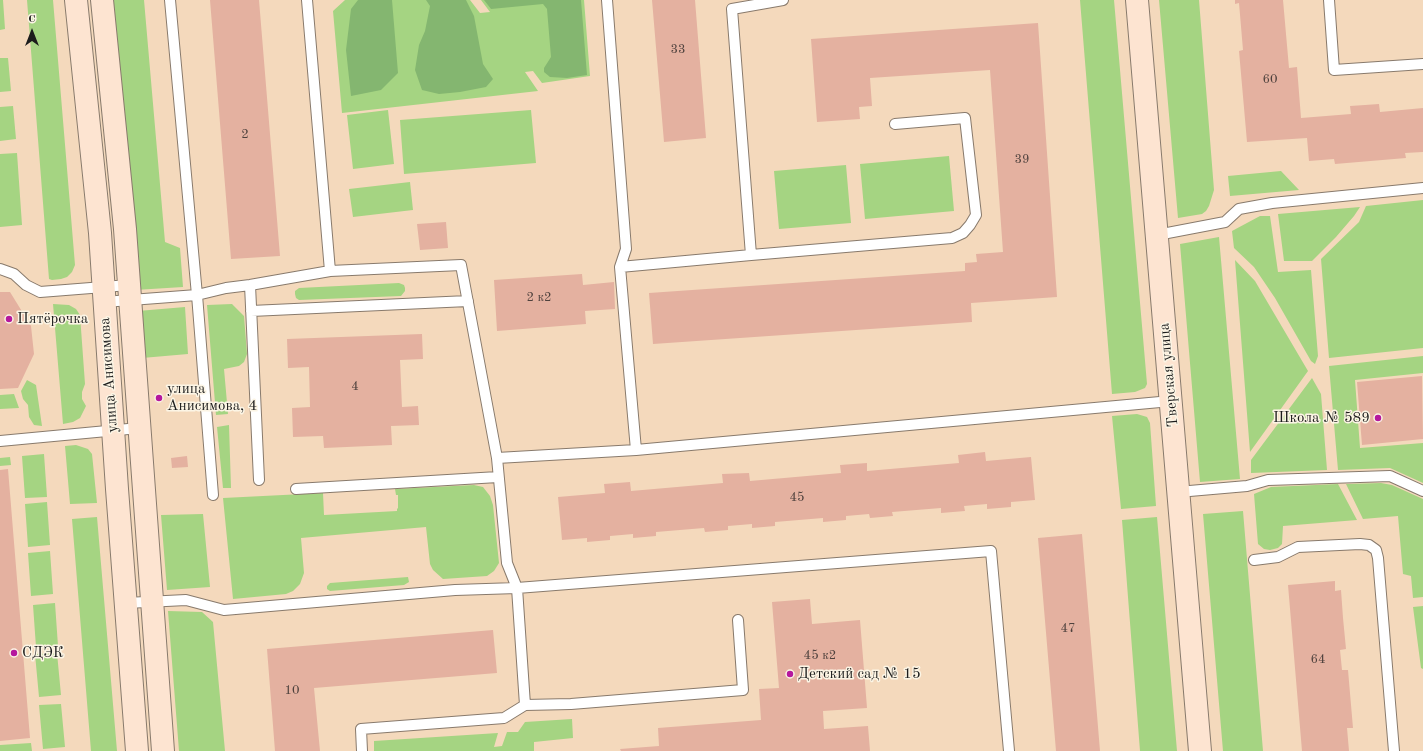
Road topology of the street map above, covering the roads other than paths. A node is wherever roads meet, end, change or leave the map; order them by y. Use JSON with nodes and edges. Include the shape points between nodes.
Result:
{"nodes":[{"id":1,"x":76,"y":0,"type":"edge"},
{"id":2,"x":102,"y":0,"type":"edge"},
{"id":3,"x":170,"y":0,"type":"edge"},
{"id":4,"x":307,"y":0,"type":"edge"},
{"id":5,"x":607,"y":0,"type":"edge"},
{"id":6,"x":783,"y":0,"type":"edge"},
{"id":7,"x":1137,"y":0,"type":"edge"},
{"id":8,"x":1329,"y":0,"type":"edge"},
{"id":9,"x":1423,"y":64,"type":"edge"},
{"id":10,"x":895,"y":124,"type":"dead end"},
{"id":11,"x":1423,"y":188,"type":"edge"},
{"id":12,"x":1157,"y":235,"type":"junction"},
{"id":13,"x":751,"y":255,"type":"junction"},
{"id":14,"x":620,"y":266,"type":"junction"},
{"id":15,"x":0,"y":268,"type":"edge"},
{"id":16,"x":330,"y":271,"type":"junction"},
{"id":17,"x":250,"y":285,"type":"junction"},
{"id":18,"x":129,"y":292,"type":"junction"},
{"id":19,"x":104,"y":294,"type":"junction"},
{"id":20,"x":197,"y":295,"type":"junction"},
{"id":21,"x":468,"y":301,"type":"junction"},
{"id":22,"x":251,"y":311,"type":"junction"},
{"id":23,"x":1171,"y":401,"type":"junction"},
{"id":24,"x":139,"y":428,"type":"junction"},
{"id":25,"x":113,"y":431,"type":"junction"},
{"id":26,"x":0,"y":441,"type":"edge"},
{"id":27,"x":636,"y":450,"type":"junction"},
{"id":28,"x":497,"y":458,"type":"junction"},
{"id":29,"x":498,"y":477,"type":"junction"},
{"id":30,"x":259,"y":480,"type":"dead end"},
{"id":31,"x":296,"y":489,"type":"dead end"},
{"id":32,"x":1423,"y":490,"type":"edge"},
{"id":33,"x":1178,"y":492,"type":"junction"},
{"id":34,"x":213,"y":495,"type":"dead end"},
{"id":35,"x":1254,"y":560,"type":"dead end"},
{"id":36,"x":517,"y":588,"type":"junction"},
{"id":37,"x":151,"y":602,"type":"junction"},
{"id":38,"x":126,"y":603,"type":"junction"},
{"id":39,"x":738,"y":620,"type":"dead end"},
{"id":40,"x":525,"y":705,"type":"junction"},
{"id":41,"x":137,"y":751,"type":"edge"},
{"id":42,"x":163,"y":751,"type":"edge"},
{"id":43,"x":362,"y":751,"type":"edge"},
{"id":44,"x":1008,"y":751,"type":"edge"},
{"id":45,"x":1200,"y":751,"type":"edge"},
{"id":46,"x":1394,"y":751,"type":"edge"}],
"edges":[{"from":1,"to":19,"type":"main road","name":"улица Анисимова"},
{"from":2,"to":18,"type":"main road","name":"улица Анисимова"},
{"from":3,"to":20,"type":"lane"},
{"from":4,"to":16,"type":"lane"},
{"from":5,"to":14,"type":"lane","via":[[626,249]]},
{"from":6,"to":13,"type":"lane","via":[[732,9]]},
{"from":7,"to":12,"type":"main road","name":"Тверская улица"},
{"from":8,"to":9,"type":"lane","via":[[1334,70]]},
{"from":10,"to":13,"type":"lane","via":[[965,118],[976,215],[963,233],[952,238]]},
{"from":11,"to":12,"type":"lane","via":[[1272,203],[1239,209],[1225,222]]},
{"from":12,"to":23,"type":"main road","name":"Тверская улица"},
{"from":13,"to":14,"type":"lane"},
{"from":14,"to":27,"type":"lane"},
{"from":15,"to":19,"type":"lane","via":[[14,274],[26,285],[40,292]]},
{"from":16,"to":17,"type":"lane"},
{"from":16,"to":21,"type":"lane","via":[[461,265]]},
{"from":17,"to":20,"type":"lane"},
{"from":17,"to":22,"type":"lane"},
{"from":18,"to":19,"type":"lane"},
{"from":18,"to":19,"type":"lane"},
{"from":18,"to":20,"type":"lane"},
{"from":18,"to":24,"type":"main road","name":"улица Анисимова"},
{"from":19,"to":25,"type":"main road","name":"улица Анисимова"},
{"from":20,"to":34,"type":"lane"},
{"from":21,"to":22,"type":"lane"},
{"from":21,"to":28,"type":"lane"},
{"from":22,"to":30,"type":"lane"},
{"from":23,"to":27,"type":"lane"},
{"from":23,"to":33,"type":"main road","name":"Тверская улица"},
{"from":24,"to":25,"type":"lane"},
{"from":24,"to":37,"type":"main road","name":"улица Анисимова"},
{"from":25,"to":26,"type":"lane"},
{"from":25,"to":38,"type":"main road","name":"улица Анисимова"},
{"from":27,"to":28,"type":"lane"},
{"from":28,"to":29,"type":"lane"},
{"from":29,"to":31,"type":"lane"},
{"from":29,"to":36,"type":"lane","via":[[507,563]]},
{"from":32,"to":33,"type":"lane","via":[[1390,476],[1268,480],[1247,486]]},
{"from":33,"to":45,"type":"main road","name":"Тверская улица"},
{"from":35,"to":46,"type":"lane","via":[[1278,558],[1298,547],[1360,544],[1369,545],[1376,550]]},
{"from":36,"to":37,"type":"lane","via":[[455,590],[224,610],[186,600]]},
{"from":36,"to":40,"type":"lane"},
{"from":36,"to":44,"type":"lane","via":[[991,551]]},
{"from":37,"to":38,"type":"lane"},
{"from":37,"to":42,"type":"main road","name":"улица Анисимова"},
{"from":38,"to":41,"type":"main road","name":"улица Анисимова"},
{"from":39,"to":40,"type":"lane","via":[[743,690],[571,704]]},
{"from":40,"to":43,"type":"lane","via":[[504,718],[361,729]]}]}
